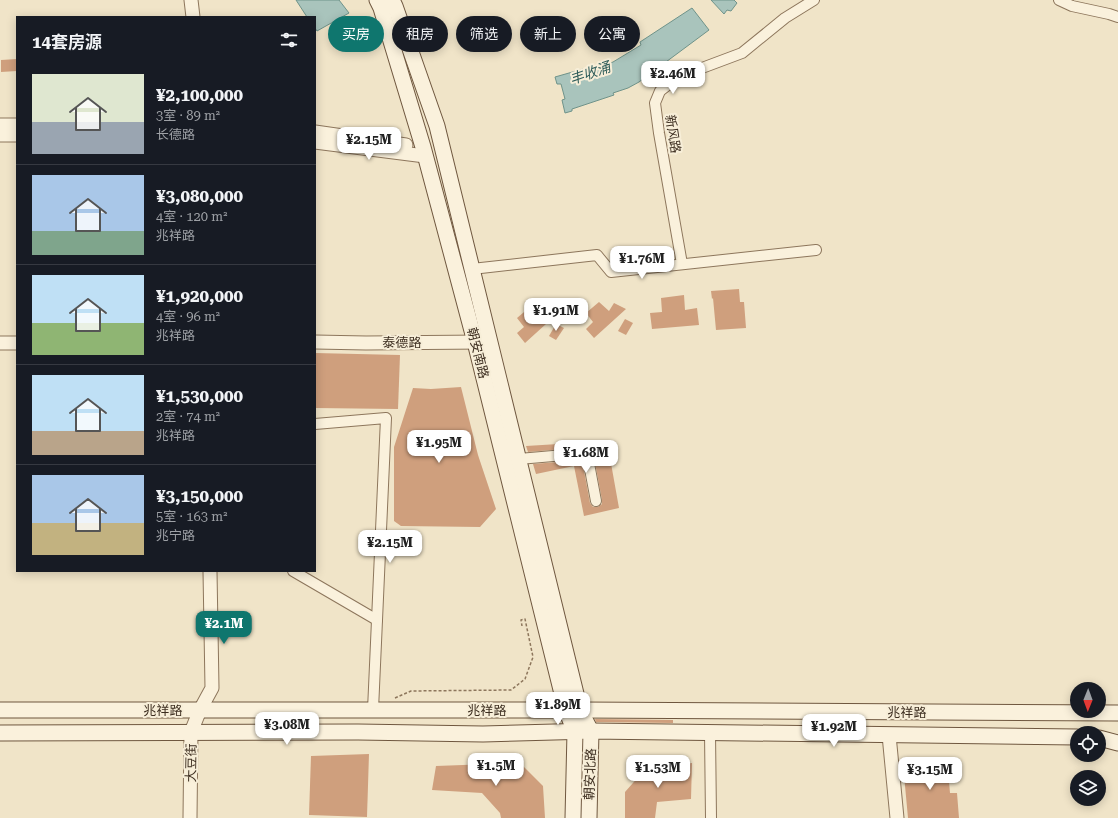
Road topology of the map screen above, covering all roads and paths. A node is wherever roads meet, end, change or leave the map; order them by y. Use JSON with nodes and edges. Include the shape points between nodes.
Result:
{"nodes":[{"id":1,"x":191,"y":0,"type":"edge"},
{"id":2,"x":377,"y":0,"type":"edge"},
{"id":3,"x":392,"y":0,"type":"edge"},
{"id":4,"x":814,"y":0,"type":"edge"},
{"id":5,"x":1059,"y":0,"type":"edge"},
{"id":6,"x":193,"y":16,"type":"edge"},
{"id":7,"x":1118,"y":17,"type":"edge"},
{"id":8,"x":16,"y":125,"type":"edge"},
{"id":9,"x":0,"y":126,"type":"edge"},
{"id":10,"x":316,"y":132,"type":"edge"},
{"id":11,"x":0,"y":135,"type":"edge"},
{"id":12,"x":16,"y":135,"type":"edge"},
{"id":13,"x":316,"y":142,"type":"edge"},
{"id":14,"x":424,"y":152,"type":"junction"},
{"id":15,"x":816,"y":250,"type":"dead end"},
{"id":16,"x":682,"y":264,"type":"junction"},
{"id":17,"x":472,"y":269,"type":"junction"},
{"id":18,"x":0,"y":337,"type":"edge"},
{"id":19,"x":16,"y":337,"type":"edge"},
{"id":20,"x":316,"y":342,"type":"edge"},
{"id":21,"x":483,"y":342,"type":"junction"},
{"id":22,"x":0,"y":343,"type":"edge"},
{"id":23,"x":16,"y":343,"type":"edge"},
{"id":24,"x":316,"y":424,"type":"edge"},
{"id":25,"x":519,"y":459,"type":"junction"},
{"id":26,"x":596,"y":501,"type":"dead end"},
{"id":27,"x":210,"y":572,"type":"edge"},
{"id":28,"x":295,"y":572,"type":"edge"},
{"id":29,"x":377,"y":620,"type":"junction"},
{"id":30,"x":522,"y":626,"type":"dead end"},
{"id":31,"x":391,"y":699,"type":"dead end"},
{"id":32,"x":0,"y":710,"type":"edge"},
{"id":33,"x":200,"y":710,"type":"junction"},
{"id":34,"x":373,"y":710,"type":"junction"},
{"id":35,"x":573,"y":710,"type":"junction"},
{"id":36,"x":1118,"y":713,"type":"edge"},
{"id":37,"x":591,"y":731,"type":"junction"},
{"id":38,"x":191,"y":732,"type":"junction"},
{"id":39,"x":575,"y":732,"type":"junction"},
{"id":40,"x":0,"y":733,"type":"edge"},
{"id":41,"x":710,"y":733,"type":"junction"},
{"id":42,"x":889,"y":735,"type":"junction"},
{"id":43,"x":1070,"y":737,"type":"edge"},
{"id":44,"x":1106,"y":738,"type":"edge"},
{"id":45,"x":1118,"y":738,"type":"edge"},
{"id":46,"x":1106,"y":740,"type":"edge"},
{"id":47,"x":1118,"y":743,"type":"edge"},
{"id":48,"x":190,"y":818,"type":"edge"},
{"id":49,"x":573,"y":818,"type":"edge"},
{"id":50,"x":588,"y":818,"type":"edge"},
{"id":51,"x":712,"y":818,"type":"edge"},
{"id":52,"x":897,"y":818,"type":"edge"}],
"edges":[{"from":1,"to":6,"type":"street"},
{"from":2,"to":14,"type":"main road","name":"朝安南路"},
{"from":3,"to":17,"type":"main road","name":"朝安南路","via":[[437,126]]},
{"from":4,"to":16,"type":"street","name":"新风路","via":[[784,18],[742,53],[678,77],[660,91],[655,103]]},
{"from":5,"to":7,"type":"street","via":[[1072,6]]},
{"from":8,"to":9,"type":"street"},
{"from":10,"to":14,"type":"street"},
{"from":11,"to":12,"type":"street"},
{"from":13,"to":14,"type":"street"},
{"from":14,"to":21,"type":"main road","name":"朝安南路"},
{"from":15,"to":16,"type":"street"},
{"from":16,"to":17,"type":"street","via":[[611,272],[597,255]]},
{"from":17,"to":21,"type":"main road","name":"朝安南路"},
{"from":18,"to":19,"type":"street"},
{"from":20,"to":21,"type":"street","name":"泰德路"},
{"from":21,"to":25,"type":"main road","name":"朝安南路"},
{"from":21,"to":35,"type":"main road","name":"朝安南路"},
{"from":22,"to":23,"type":"street"},
{"from":24,"to":29,"type":"street","via":[[386,418]]},
{"from":25,"to":26,"type":"street","via":[[587,452]]},
{"from":25,"to":35,"type":"main road","name":"朝安南路"},
{"from":27,"to":33,"type":"street","name":"大豆街","via":[[212,688]]},
{"from":28,"to":29,"type":"street"},
{"from":29,"to":34,"type":"street"},
{"from":30,"to":31,"type":"path","via":[[521,620],[525,619],[533,657],[525,679],[511,690],[411,691]]},
{"from":32,"to":33,"type":"main road","name":"兆祥路"},
{"from":33,"to":34,"type":"main road","name":"兆祥路"},
{"from":33,"to":38,"type":"street","name":"大豆街"},
{"from":34,"to":35,"type":"main road","name":"兆祥路"},
{"from":35,"to":36,"type":"main road","name":"兆祥路"},
{"from":35,"to":37,"type":"main road","name":"朝安北路"},
{"from":35,"to":39,"type":"main road","name":"朝安北路"},
{"from":37,"to":39,"type":"main road","name":"兆祥路"},
{"from":37,"to":41,"type":"main road","name":"兆祥路"},
{"from":37,"to":50,"type":"main road","name":"朝安北路"},
{"from":38,"to":39,"type":"main road","name":"兆祥路"},
{"from":38,"to":40,"type":"main road","name":"兆祥路"},
{"from":38,"to":48,"type":"street","name":"大豆街"},
{"from":39,"to":49,"type":"main road","name":"朝安北路"},
{"from":41,"to":42,"type":"main road","name":"兆祥路"},
{"from":41,"to":51,"type":"street"},
{"from":42,"to":43,"type":"main road","name":"兆祥路"},
{"from":42,"to":52,"type":"street"},
{"from":44,"to":45,"type":"main road"},
{"from":46,"to":47,"type":"main road"}]}
